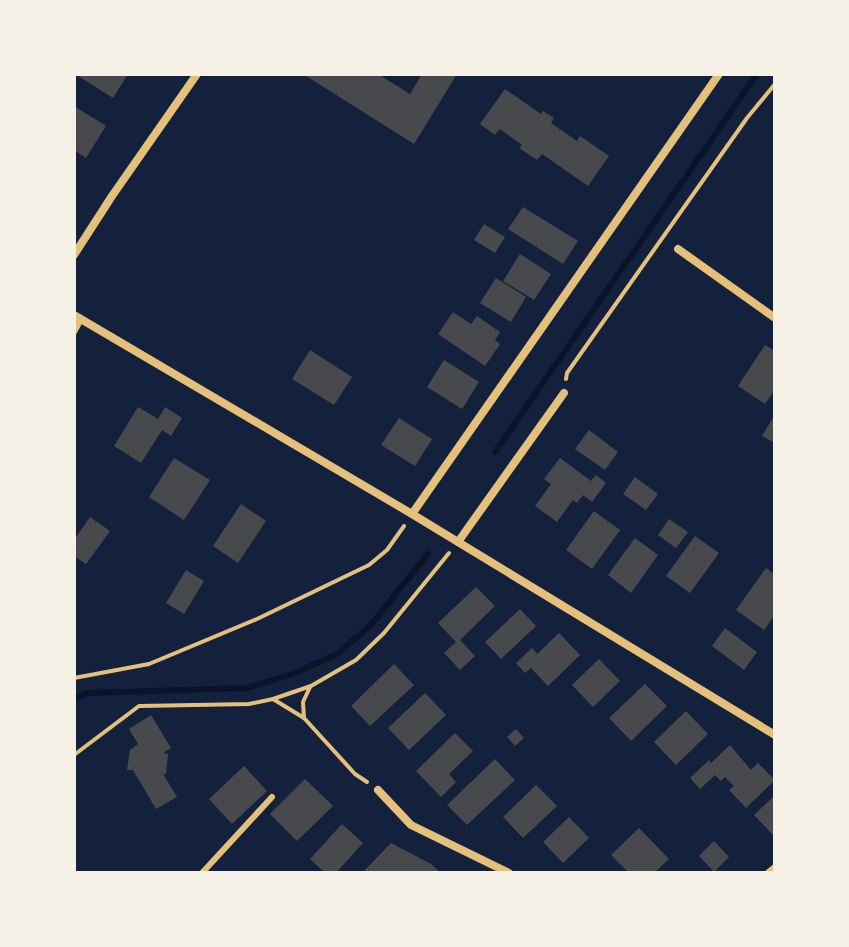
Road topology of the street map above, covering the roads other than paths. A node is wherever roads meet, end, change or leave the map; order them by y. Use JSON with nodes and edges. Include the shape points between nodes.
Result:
{"nodes":[{"id":1,"x":197,"y":74,"type":"edge"},
{"id":2,"x":719,"y":74,"type":"edge"},
{"id":3,"x":678,"y":249,"type":"dead end"},
{"id":4,"x":74,"y":255,"type":"edge"},
{"id":5,"x":78,"y":317,"type":"edge"},
{"id":6,"x":775,"y":318,"type":"edge"},
{"id":7,"x":74,"y":332,"type":"edge"},
{"id":8,"x":564,"y":393,"type":"road end"},
{"id":9,"x":412,"y":514,"type":"junction"},
{"id":10,"x":458,"y":542,"type":"junction"},
{"id":11,"x":775,"y":735,"type":"edge"},
{"id":12,"x":378,"y":790,"type":"road end"},
{"id":13,"x":272,"y":797,"type":"dead end"},
{"id":14,"x":775,"y":868,"type":"edge"},
{"id":15,"x":202,"y":873,"type":"edge"},
{"id":16,"x":509,"y":873,"type":"edge"},
{"id":17,"x":769,"y":873,"type":"edge"}],
"edges":[{"from":1,"to":4,"type":"street"},
{"from":2,"to":9,"type":"street"},
{"from":3,"to":6,"type":"street"},
{"from":5,"to":7,"type":"lane"},
{"from":5,"to":9,"type":"street"},
{"from":8,"to":10,"type":"street"},
{"from":9,"to":10,"type":"street"},
{"from":10,"to":11,"type":"street"},
{"from":12,"to":16,"type":"street","via":[[411,825]]},
{"from":13,"to":15,"type":"lane"},
{"from":14,"to":17,"type":"street"}]}
